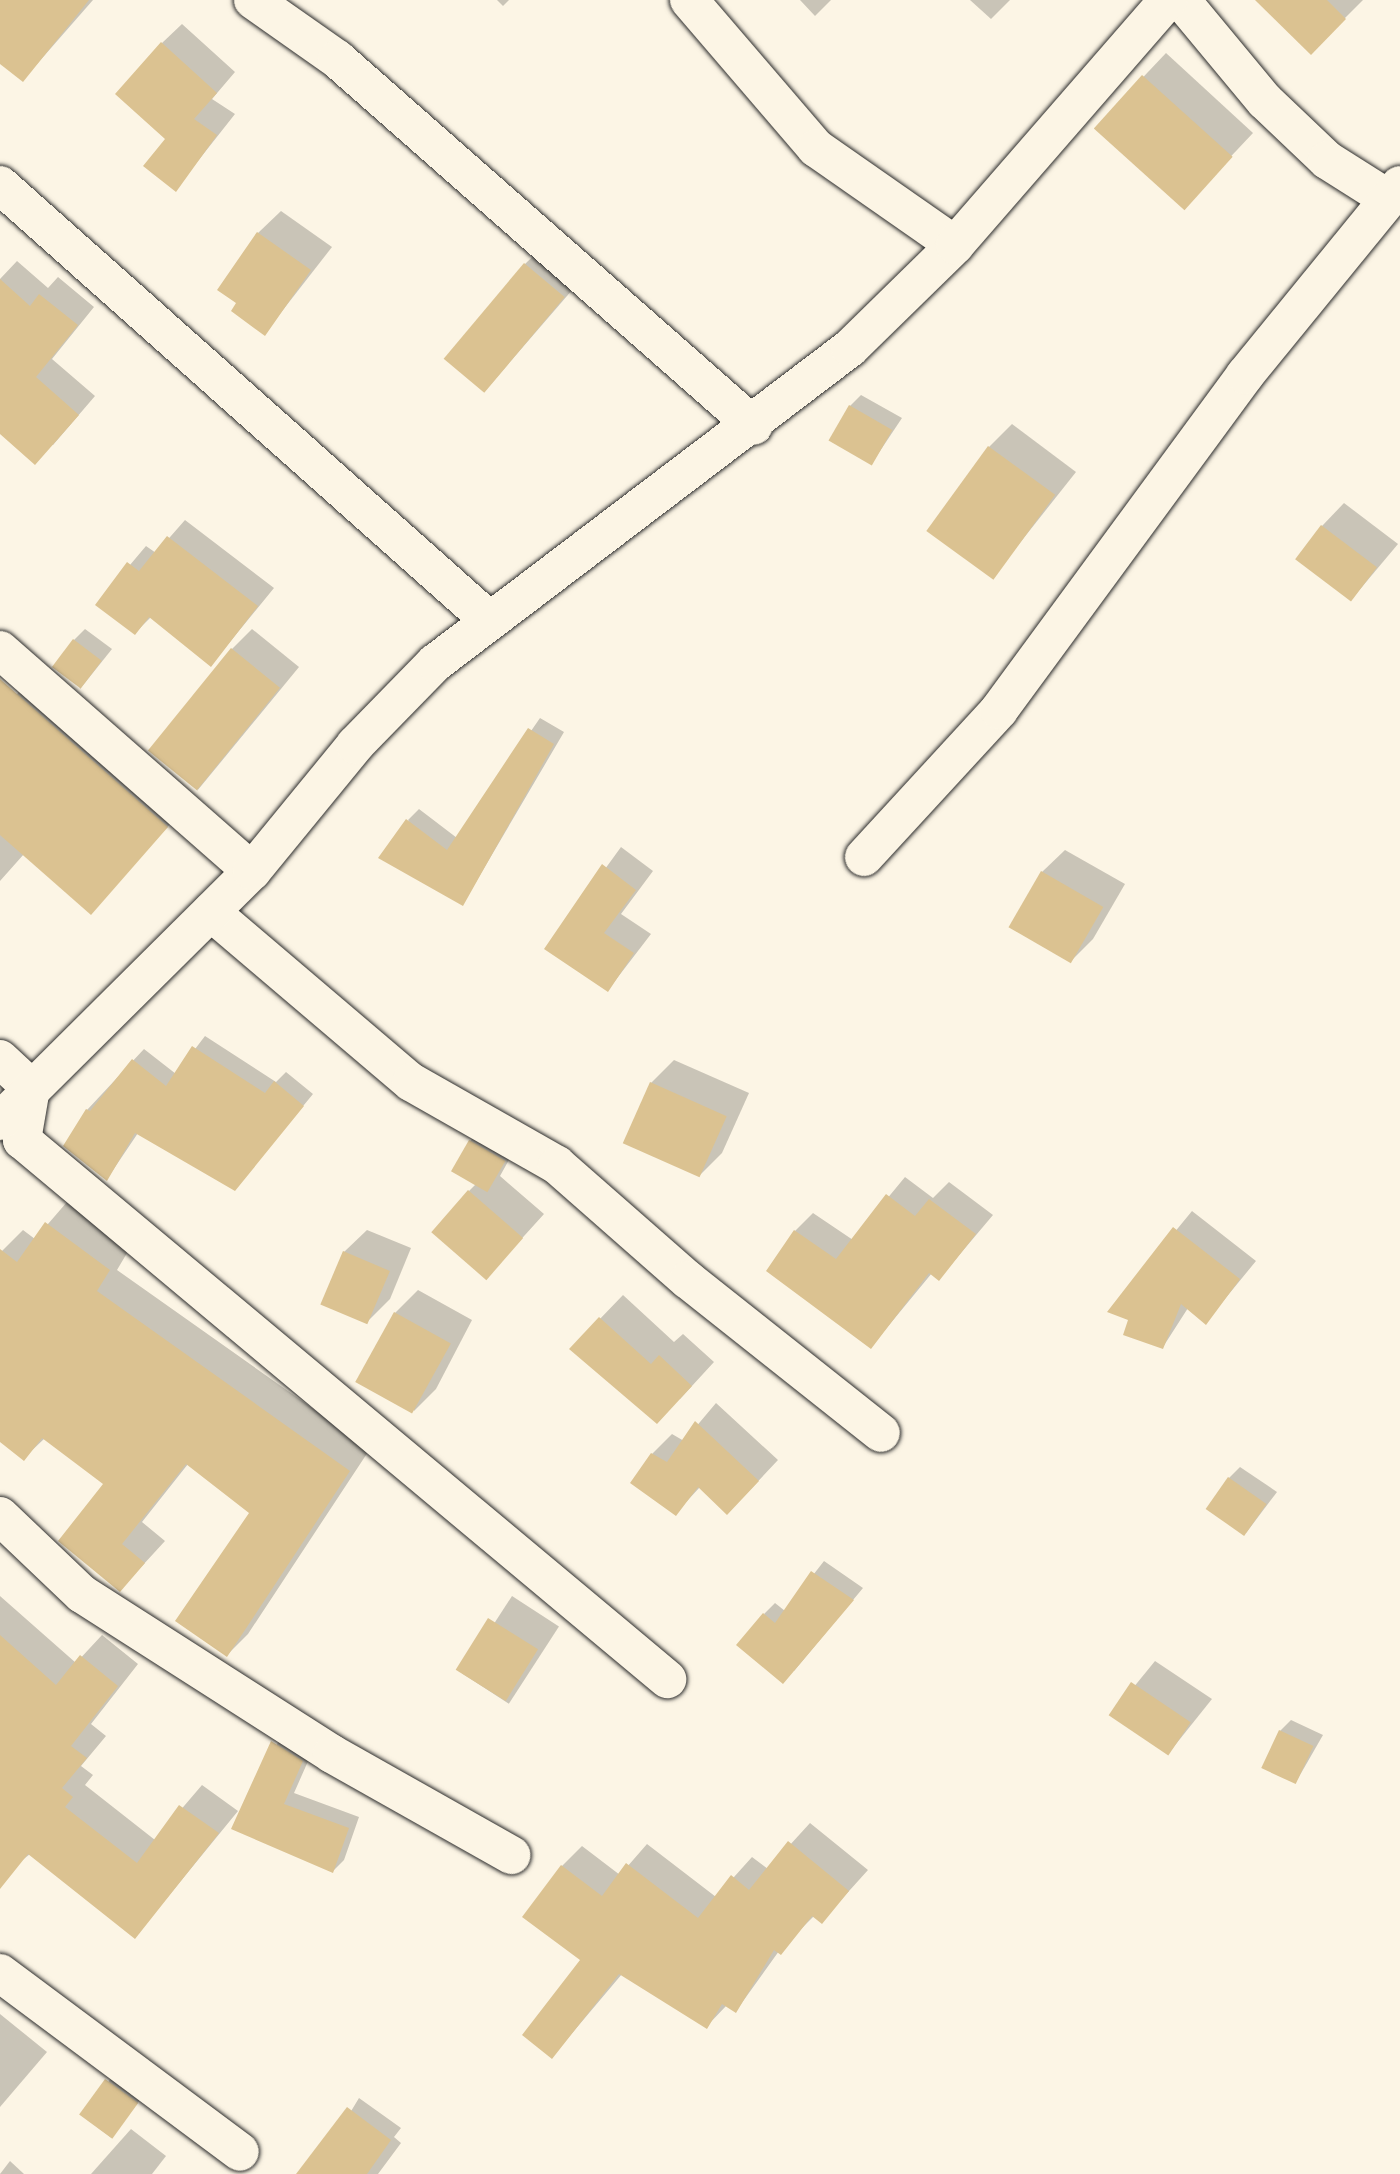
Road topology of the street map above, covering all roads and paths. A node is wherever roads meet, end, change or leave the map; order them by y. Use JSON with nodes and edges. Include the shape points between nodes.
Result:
{"nodes":[{"id":1,"x":253,"y":0,"type":"edge"},
{"id":2,"x":689,"y":0,"type":"edge"},
{"id":3,"x":1168,"y":0,"type":"edge"},
{"id":4,"x":1181,"y":0,"type":"edge"},
{"id":5,"x":0,"y":185,"type":"edge"},
{"id":6,"x":1394,"y":192,"type":"edge"},
{"id":7,"x":955,"y":245,"type":"junction"},
{"id":8,"x":754,"y":426,"type":"junction"},
{"id":9,"x":489,"y":620,"type":"junction"},
{"id":10,"x":0,"y":650,"type":"edge"},
{"id":11,"x":864,"y":857,"type":"dead end"},
{"id":12,"x":252,"y":871,"type":"junction"},
{"id":13,"x":211,"y":912,"type":"junction"},
{"id":14,"x":0,"y":1059,"type":"edge"},
{"id":15,"x":31,"y":1088,"type":"junction"},
{"id":16,"x":0,"y":1121,"type":"edge"},
{"id":17,"x":881,"y":1433,"type":"dead end"},
{"id":18,"x":0,"y":1516,"type":"edge"},
{"id":19,"x":667,"y":1679,"type":"dead end"},
{"id":20,"x":511,"y":1855,"type":"dead end"},
{"id":21,"x":0,"y":1973,"type":"edge"},
{"id":22,"x":240,"y":2152,"type":"dead end"}],
"edges":[{"from":1,"to":8,"type":"street","via":[[337,59]]},
{"from":2,"to":7,"type":"street","via":[[816,148]]},
{"from":3,"to":7,"type":"street"},
{"from":4,"to":6,"type":"street","via":[[1265,101],[1327,160]]},
{"from":5,"to":9,"type":"street"},
{"from":6,"to":11,"type":"street","via":[[1245,375],[999,710]]},
{"from":7,"to":8,"type":"street","via":[[850,348]]},
{"from":8,"to":9,"type":"street"},
{"from":9,"to":12,"type":"street","via":[[435,663],[355,745]]},
{"from":10,"to":12,"type":"street"},
{"from":12,"to":13,"type":"street"},
{"from":13,"to":15,"type":"street"},
{"from":13,"to":17,"type":"street","via":[[411,1082],[557,1166],[688,1280]]},
{"from":14,"to":15,"type":"street"},
{"from":15,"to":16,"type":"street"},
{"from":15,"to":19,"type":"street","via":[[22,1140]]},
{"from":18,"to":20,"type":"street","via":[[82,1594],[332,1754]]},
{"from":21,"to":22,"type":"street"}]}
